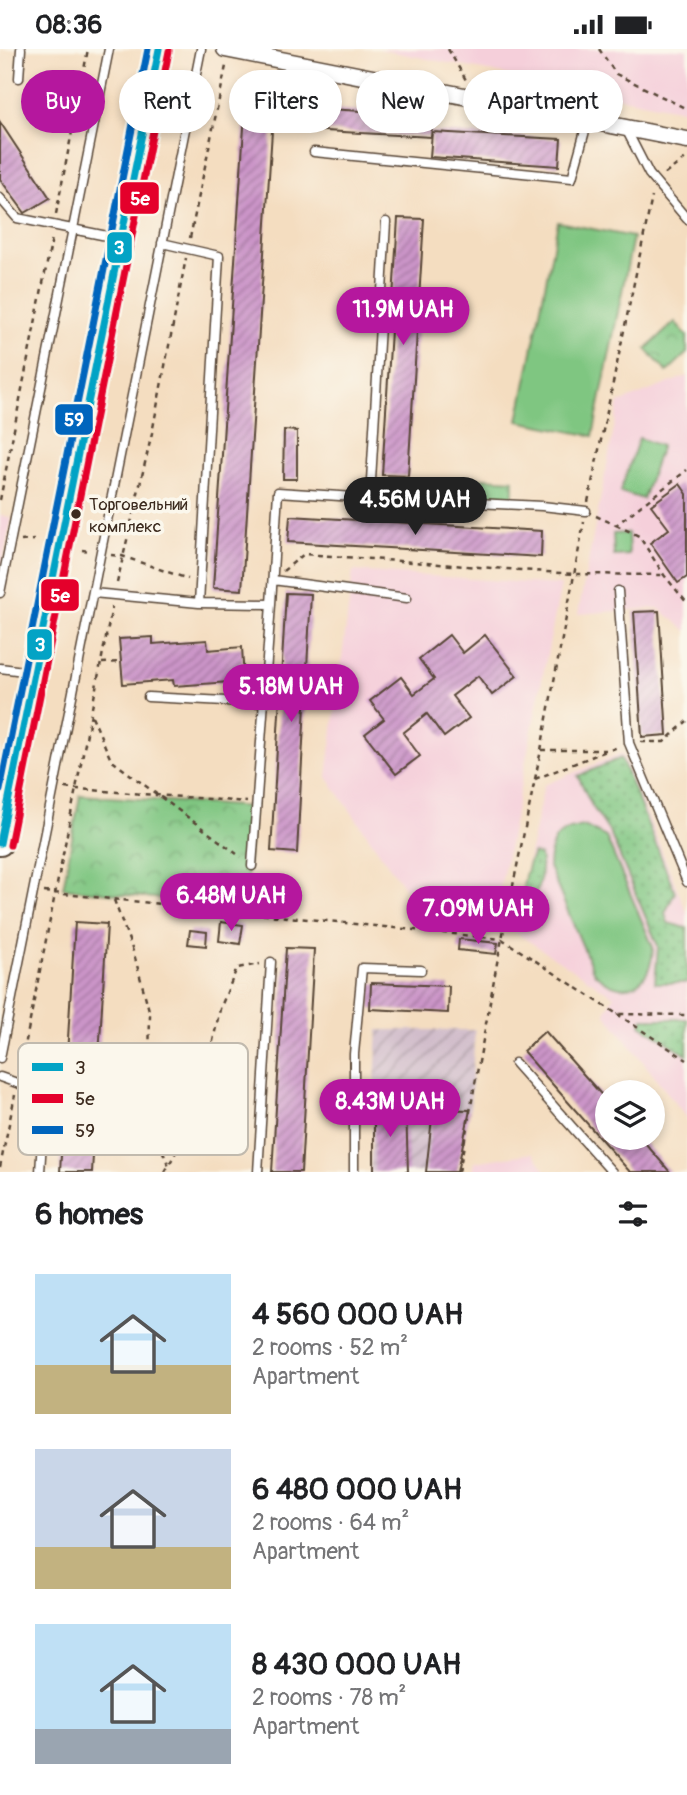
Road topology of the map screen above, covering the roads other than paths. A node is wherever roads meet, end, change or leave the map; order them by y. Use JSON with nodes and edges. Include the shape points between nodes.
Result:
{"nodes":[{"id":1,"x":21,"y":49,"type":"edge"},
{"id":2,"x":109,"y":49,"type":"edge"},
{"id":3,"x":159,"y":49,"type":"edge"},
{"id":4,"x":201,"y":49,"type":"edge"},
{"id":5,"x":226,"y":54,"type":"edge"},
{"id":6,"x":19,"y":78,"type":"dead end"},
{"id":7,"x":463,"y":97,"type":"edge"},
{"id":8,"x":624,"y":127,"type":"joint"},
{"id":9,"x":584,"y":133,"type":"edge"},
{"id":10,"x":687,"y":140,"type":"edge"},
{"id":11,"x":314,"y":152,"type":"dead end"},
{"id":12,"x":0,"y":198,"type":"edge"},
{"id":13,"x":3,"y":208,"type":"edge"},
{"id":14,"x":687,"y":219,"type":"edge"},
{"id":15,"x":386,"y":222,"type":"dead end"},
{"id":16,"x":72,"y":229,"type":"junction"},
{"id":17,"x":120,"y":238,"type":"junction"},
{"id":18,"x":162,"y":243,"type":"junction"},
{"id":19,"x":370,"y":498,"type":"junction"},
{"id":20,"x":586,"y":511,"type":"road end"},
{"id":21,"x":273,"y":580,"type":"junction"},
{"id":22,"x":618,"y":591,"type":"dead end"},
{"id":23,"x":0,"y":593,"type":"edge"},
{"id":24,"x":93,"y":593,"type":"junction"},
{"id":25,"x":407,"y":598,"type":"dead end"},
{"id":26,"x":200,"y":603,"type":"junction"},
{"id":27,"x":271,"y":604,"type":"junction"},
{"id":28,"x":0,"y":668,"type":"edge"},
{"id":29,"x":34,"y":672,"type":"junction"},
{"id":30,"x":148,"y":697,"type":"dead end"},
{"id":31,"x":264,"y":703,"type":"junction"},
{"id":32,"x":0,"y":843,"type":"edge"},
{"id":33,"x":252,"y":866,"type":"road end"},
{"id":34,"x":687,"y":882,"type":"edge"},
{"id":35,"x":271,"y":962,"type":"road end"},
{"id":36,"x":421,"y":970,"type":"dead end"},
{"id":37,"x":2,"y":1033,"type":"edge"},
{"id":38,"x":0,"y":1058,"type":"edge"},
{"id":39,"x":515,"y":1063,"type":"dead end"},
{"id":40,"x":0,"y":1077,"type":"edge"},
{"id":41,"x":18,"y":1082,"type":"edge"},
{"id":42,"x":258,"y":1172,"type":"edge"},
{"id":43,"x":354,"y":1172,"type":"edge"},
{"id":44,"x":612,"y":1172,"type":"edge"}],
"edges":[{"from":1,"to":6,"type":"lane"},
{"from":2,"to":16,"type":"lane"},
{"from":3,"to":17,"type":"main road"},
{"from":4,"to":18,"type":"lane"},
{"from":5,"to":7,"type":"street"},
{"from":8,"to":10,"type":"street"},
{"from":8,"to":14,"type":"lane","via":[[655,182]]},
{"from":9,"to":11,"type":"lane","via":[[572,178]]},
{"from":12,"to":13,"type":"lane"},
{"from":13,"to":16,"type":"lane","via":[[18,218]]},
{"from":15,"to":19,"type":"lane"},
{"from":16,"to":17,"type":"lane"},
{"from":16,"to":23,"type":"lane"},
{"from":17,"to":29,"type":"main road"},
{"from":18,"to":24,"type":"lane"},
{"from":18,"to":26,"type":"lane","via":[[219,256]]},
{"from":19,"to":20,"type":"lane"},
{"from":19,"to":21,"type":"lane","via":[[278,492]]},
{"from":21,"to":25,"type":"lane"},
{"from":21,"to":27,"type":"lane"},
{"from":22,"to":34,"type":"lane","via":[[629,743]]},
{"from":24,"to":26,"type":"lane"},
{"from":24,"to":37,"type":"lane"},
{"from":26,"to":27,"type":"lane"},
{"from":27,"to":31,"type":"lane"},
{"from":28,"to":29,"type":"lane"},
{"from":29,"to":32,"type":"main road"},
{"from":30,"to":31,"type":"lane"},
{"from":31,"to":33,"type":"lane"},
{"from":35,"to":42,"type":"lane"},
{"from":36,"to":43,"type":"lane","via":[[362,968],[354,1054]]},
{"from":37,"to":38,"type":"lane"},
{"from":39,"to":44,"type":"lane"},
{"from":40,"to":41,"type":"lane"}]}
